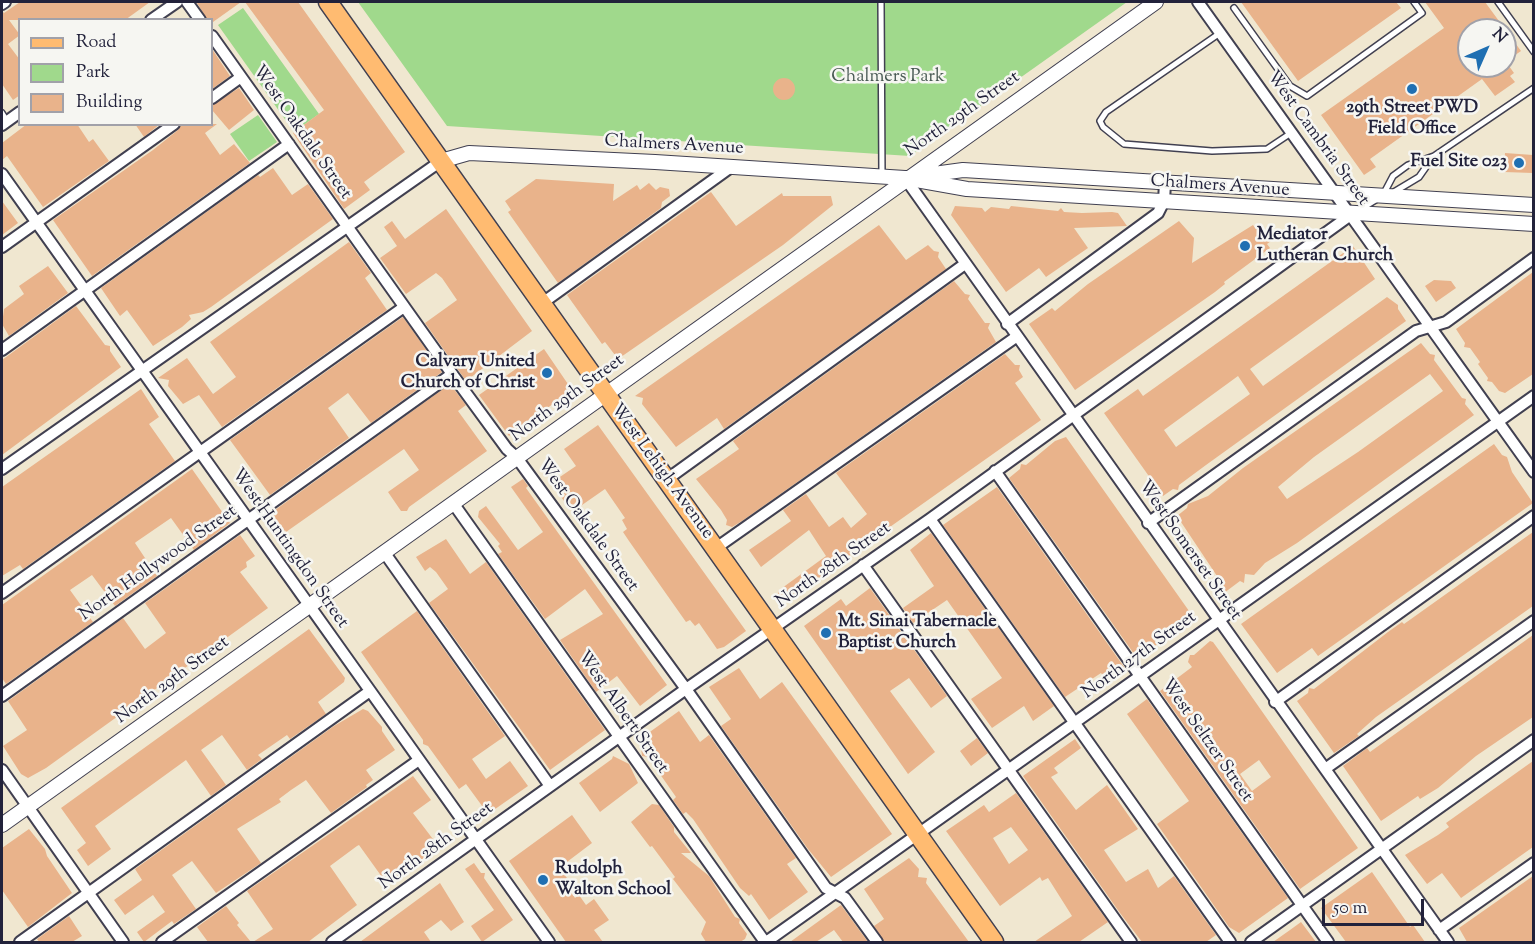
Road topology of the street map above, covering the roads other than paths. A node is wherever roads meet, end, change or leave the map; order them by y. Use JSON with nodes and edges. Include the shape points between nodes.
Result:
{"nodes":[{"id":1,"x":5,"y":2,"type":"edge"},
{"id":2,"x":177,"y":2,"type":"edge"},
{"id":3,"x":187,"y":2,"type":"edge"},
{"id":4,"x":328,"y":2,"type":"edge"},
{"id":5,"x":881,"y":2,"type":"edge"},
{"id":6,"x":1156,"y":2,"type":"edge"},
{"id":7,"x":1198,"y":2,"type":"edge"},
{"id":8,"x":1414,"y":2,"type":"edge"},
{"id":9,"x":1498,"y":2,"type":"edge"},
{"id":10,"x":2,"y":4,"type":"edge"},
{"id":11,"x":1234,"y":8,"type":"dead end"},
{"id":12,"x":154,"y":18,"type":"edge"},
{"id":13,"x":199,"y":18,"type":"edge"},
{"id":14,"x":1220,"y":33,"type":"junction"},
{"id":15,"x":213,"y":37,"type":"edge"},
{"id":16,"x":1533,"y":52,"type":"edge"},
{"id":17,"x":241,"y":77,"type":"junction"},
{"id":18,"x":1533,"y":88,"type":"edge"},
{"id":19,"x":213,"y":97,"type":"edge"},
{"id":20,"x":18,"y":113,"type":"edge"},
{"id":21,"x":3,"y":120,"type":"edge"},
{"id":22,"x":171,"y":126,"type":"edge"},
{"id":23,"x":1292,"y":132,"type":"junction"},
{"id":24,"x":289,"y":144,"type":"junction"},
{"id":25,"x":1434,"y":156,"type":"junction"},
{"id":26,"x":441,"y":161,"type":"junction"},
{"id":27,"x":731,"y":167,"type":"junction"},
{"id":28,"x":2,"y":174,"type":"edge"},
{"id":29,"x":882,"y":177,"type":"junction"},
{"id":30,"x":905,"y":178,"type":"junction"},
{"id":31,"x":1166,"y":183,"type":"junction"},
{"id":32,"x":1337,"y":193,"type":"junction"},
{"id":33,"x":1382,"y":196,"type":"junction"},
{"id":34,"x":1164,"y":201,"type":"junction"},
{"id":35,"x":1533,"y":205,"type":"edge"},
{"id":36,"x":1352,"y":214,"type":"junction"},
{"id":37,"x":36,"y":222,"type":"junction"},
{"id":38,"x":1533,"y":224,"type":"edge"},
{"id":39,"x":347,"y":226,"type":"junction"},
{"id":40,"x":2,"y":247,"type":"edge"},
{"id":41,"x":1533,"y":258,"type":"edge"},
{"id":42,"x":965,"y":264,"type":"junction"},
{"id":43,"x":85,"y":291,"type":"junction"},
{"id":44,"x":541,"y":304,"type":"junction"},
{"id":45,"x":404,"y":307,"type":"junction"},
{"id":46,"x":1007,"y":324,"type":"junction"},
{"id":47,"x":1431,"y":328,"type":"junction"},
{"id":48,"x":1016,"y":336,"type":"junction"},
{"id":49,"x":2,"y":350,"type":"edge"},
{"id":50,"x":141,"y":370,"type":"junction"},
{"id":51,"x":452,"y":374,"type":"junction"},
{"id":52,"x":605,"y":394,"type":"junction"},
{"id":53,"x":1533,"y":396,"type":"edge"},
{"id":54,"x":1072,"y":415,"type":"junction"},
{"id":55,"x":1497,"y":421,"type":"junction"},
{"id":56,"x":200,"y":452,"type":"junction"},
{"id":57,"x":516,"y":458,"type":"junction"},
{"id":58,"x":2,"y":469,"type":"edge"},
{"id":59,"x":995,"y":471,"type":"junction"},
{"id":60,"x":1533,"y":472,"type":"edge"},
{"id":61,"x":666,"y":480,"type":"junction"},
{"id":62,"x":453,"y":503,"type":"junction"},
{"id":63,"x":1533,"y":516,"type":"edge"},
{"id":64,"x":930,"y":519,"type":"junction"},
{"id":65,"x":249,"y":521,"type":"junction"},
{"id":66,"x":1148,"y":523,"type":"junction"},
{"id":67,"x":716,"y":548,"type":"junction"},
{"id":68,"x":384,"y":552,"type":"junction"},
{"id":69,"x":863,"y":565,"type":"junction"},
{"id":70,"x":2,"y":593,"type":"edge"},
{"id":71,"x":309,"y":606,"type":"junction"},
{"id":72,"x":1218,"y":620,"type":"junction"},
{"id":73,"x":1533,"y":621,"type":"edge"},
{"id":74,"x":774,"y":629,"type":"junction"},
{"id":75,"x":1140,"y":675,"type":"junction"},
{"id":76,"x":686,"y":689,"type":"junction"},
{"id":77,"x":370,"y":691,"type":"junction"},
{"id":78,"x":2,"y":696,"type":"edge"},
{"id":79,"x":1275,"y":702,"type":"junction"},
{"id":80,"x":1075,"y":723,"type":"junction"},
{"id":81,"x":620,"y":737,"type":"junction"},
{"id":82,"x":1533,"y":740,"type":"edge"},
{"id":83,"x":419,"y":760,"type":"junction"},
{"id":84,"x":1324,"y":769,"type":"junction"},
{"id":85,"x":2,"y":770,"type":"edge"},
{"id":86,"x":1009,"y":771,"type":"junction"},
{"id":87,"x":550,"y":786,"type":"junction"},
{"id":88,"x":27,"y":807,"type":"junction"},
{"id":89,"x":2,"y":825,"type":"edge"},
{"id":90,"x":917,"y":835,"type":"junction"},
{"id":91,"x":476,"y":840,"type":"junction"},
{"id":92,"x":1381,"y":849,"type":"junction"},
{"id":93,"x":1533,"y":863,"type":"edge"},
{"id":94,"x":836,"y":893,"type":"junction"},
{"id":95,"x":89,"y":894,"type":"junction"},
{"id":96,"x":1302,"y":906,"type":"junction"},
{"id":97,"x":1439,"y":930,"type":"junction"},
{"id":98,"x":20,"y":942,"type":"edge"},
{"id":99,"x":123,"y":942,"type":"edge"},
{"id":100,"x":162,"y":942,"type":"edge"},
{"id":101,"x":332,"y":942,"type":"edge"},
{"id":102,"x":547,"y":942,"type":"edge"},
{"id":103,"x":766,"y":942,"type":"edge"},
{"id":104,"x":877,"y":942,"type":"edge"},
{"id":105,"x":994,"y":942,"type":"edge"},
{"id":106,"x":1131,"y":942,"type":"edge"},
{"id":107,"x":1230,"y":942,"type":"edge"},
{"id":108,"x":1251,"y":942,"type":"edge"},
{"id":109,"x":1328,"y":942,"type":"edge"},
{"id":110,"x":1448,"y":942,"type":"edge"}],
"edges":[{"from":1,"to":10,"type":"street"},
{"from":2,"to":12,"type":"street"},
{"from":3,"to":13,"type":"street"},
{"from":4,"to":26,"type":"main road","name":"West Lehigh Avenue"},
{"from":5,"to":29,"type":"lane"},
{"from":6,"to":30,"type":"street","name":"North 29th Street"},
{"from":7,"to":14,"type":"street","name":"West Cambria Street"},
{"from":8,"to":11,"type":"lane","via":[[1422,13],[1306,96],[1290,86]]},
{"from":9,"to":16,"type":"lane"},
{"from":14,"to":23,"type":"street","name":"West Cambria Street"},
{"from":14,"to":23,"type":"lane","via":[[1106,112],[1100,121],[1103,127],[1124,144],[1212,151],[1266,149]]},
{"from":15,"to":17,"type":"street","name":"West Oakdale Street"},
{"from":17,"to":19,"type":"street"},
{"from":17,"to":24,"type":"street","name":"West Oakdale Street"},
{"from":18,"to":25,"type":"lane"},
{"from":20,"to":21,"type":"street"},
{"from":22,"to":37,"type":"street"},
{"from":23,"to":32,"type":"street","name":"West Cambria Street"},
{"from":24,"to":39,"type":"street","name":"West Oakdale Street"},
{"from":24,"to":43,"type":"street"},
{"from":25,"to":33,"type":"lane","via":[[1419,177],[1402,190]]},
{"from":25,"to":33,"type":"lane","via":[[1408,165],[1393,176]]},
{"from":26,"to":27,"type":"street","name":"Chalmers Avenue","via":[[469,153]]},
{"from":26,"to":39,"type":"street"},
{"from":26,"to":44,"type":"main road","name":"West Lehigh Avenue"},
{"from":27,"to":29,"type":"street","name":"Chalmers Avenue"},
{"from":27,"to":44,"type":"street"},
{"from":28,"to":37,"type":"street","name":"West Huntingdon Street"},
{"from":29,"to":30,"type":"street","name":"Chalmers Avenue"},
{"from":30,"to":31,"type":"street","name":"Chalmers Avenue","via":[[963,170]]},
{"from":30,"to":34,"type":"street","name":"Chalmers Avenue","via":[[967,189]]},
{"from":30,"to":42,"type":"street","name":"West Somerset Street"},
{"from":30,"to":52,"type":"street","name":"North 29th Street"},
{"from":31,"to":32,"type":"street","name":"Chalmers Avenue"},
{"from":31,"to":34,"type":"street"},
{"from":32,"to":33,"type":"street","name":"Chalmers Avenue"},
{"from":32,"to":36,"type":"street","name":"West Cambria Street"},
{"from":33,"to":35,"type":"street","name":"Chalmers Avenue"},
{"from":33,"to":36,"type":"lane"},
{"from":34,"to":36,"type":"street","name":"Chalmers Avenue"},
{"from":34,"to":46,"type":"street","via":[[1158,213]]},
{"from":36,"to":38,"type":"street","name":"Chalmers Avenue"},
{"from":36,"to":47,"type":"street","name":"West Cambria Street"},
{"from":36,"to":54,"type":"street","name":"North 28th Street"},
{"from":37,"to":40,"type":"street"},
{"from":37,"to":43,"type":"street","name":"West Huntingdon Street"},
{"from":39,"to":45,"type":"street","name":"West Oakdale Street"},
{"from":39,"to":50,"type":"street"},
{"from":41,"to":47,"type":"street","via":[[1446,322]]},
{"from":42,"to":46,"type":"street","name":"West Somerset Street"},
{"from":42,"to":61,"type":"street"},
{"from":43,"to":49,"type":"street"},
{"from":43,"to":50,"type":"street","name":"West Huntingdon Street"},
{"from":44,"to":52,"type":"main road","name":"West Lehigh Avenue"},
{"from":45,"to":51,"type":"street","name":"West Oakdale Street"},
{"from":45,"to":56,"type":"street"},
{"from":46,"to":48,"type":"street","name":"West Somerset Street"},
{"from":47,"to":55,"type":"street","name":"West Cambria Street"},
{"from":47,"to":66,"type":"street","via":[[1416,331]]},
{"from":48,"to":54,"type":"street","name":"West Somerset Street"},
{"from":48,"to":67,"type":"street"},
{"from":50,"to":56,"type":"street","name":"West Huntingdon Street"},
{"from":50,"to":58,"type":"street"},
{"from":51,"to":57,"type":"street","name":"West Oakdale Street"},
{"from":51,"to":65,"type":"street","name":"North Hollywood Street"},
{"from":52,"to":57,"type":"street","name":"North 29th Street"},
{"from":52,"to":61,"type":"main road","name":"West Lehigh Avenue"},
{"from":53,"to":55,"type":"street","name":"North 27th Street"},
{"from":54,"to":59,"type":"street","name":"North 28th Street"},
{"from":54,"to":66,"type":"street","name":"West Somerset Street"},
{"from":55,"to":60,"type":"street","name":"West Cambria Street"},
{"from":55,"to":72,"type":"street","name":"North 27th Street"},
{"from":56,"to":65,"type":"street","name":"West Huntingdon Street"},
{"from":56,"to":70,"type":"street"},
{"from":57,"to":62,"type":"street","name":"North 29th Street"},
{"from":57,"to":76,"type":"street","name":"West Oakdale Street"},
{"from":59,"to":64,"type":"street","name":"North 28th Street"},
{"from":59,"to":75,"type":"street","name":"West Seltzer Street"},
{"from":61,"to":67,"type":"main road","name":"West Lehigh Avenue"},
{"from":62,"to":68,"type":"street","name":"North 29th Street"},
{"from":62,"to":81,"type":"street","name":"West Albert Street"},
{"from":63,"to":79,"type":"street"},
{"from":64,"to":69,"type":"street","name":"North 28th Street"},
{"from":64,"to":80,"type":"street"},
{"from":65,"to":71,"type":"street","name":"West Huntingdon Street"},
{"from":65,"to":78,"type":"street","name":"North Hollywood Street"},
{"from":66,"to":72,"type":"street","name":"West Somerset Street"},
{"from":67,"to":74,"type":"main road","name":"West Lehigh Avenue"},
{"from":68,"to":71,"type":"street","name":"North 29th Street"},
{"from":68,"to":87,"type":"street"},
{"from":69,"to":74,"type":"street","name":"North 28th Street"},
{"from":69,"to":86,"type":"street"},
{"from":71,"to":77,"type":"street","name":"West Huntingdon Street"},
{"from":71,"to":88,"type":"street","name":"North 29th Street"},
{"from":72,"to":75,"type":"street","name":"North 27th Street"},
{"from":72,"to":79,"type":"street","name":"West Somerset Street"},
{"from":73,"to":84,"type":"street"},
{"from":74,"to":76,"type":"street","name":"North 28th Street"},
{"from":74,"to":90,"type":"main road","name":"West Lehigh Avenue"},
{"from":75,"to":80,"type":"street","name":"North 27th Street"},
{"from":75,"to":96,"type":"street","name":"West Seltzer Street"},
{"from":76,"to":81,"type":"street","name":"North 28th Street"},
{"from":76,"to":94,"type":"street","name":"West Oakdale Street","via":[[826,888]]},
{"from":77,"to":83,"type":"street","name":"West Huntingdon Street"},
{"from":77,"to":95,"type":"street"},
{"from":79,"to":84,"type":"street","name":"West Somerset Street"},
{"from":80,"to":86,"type":"street","name":"North 27th Street"},
{"from":80,"to":107,"type":"street"},
{"from":81,"to":87,"type":"street","name":"North 28th Street"},
{"from":81,"to":103,"type":"street","name":"West Albert Street"},
{"from":82,"to":92,"type":"street"},
{"from":83,"to":91,"type":"street","name":"West Huntingdon Street"},
{"from":83,"to":100,"type":"street"},
{"from":84,"to":92,"type":"street","name":"West Somerset Street"},
{"from":85,"to":88,"type":"street"},
{"from":86,"to":90,"type":"street","name":"North 27th Street"},
{"from":86,"to":106,"type":"street"},
{"from":87,"to":91,"type":"street","name":"North 28th Street"},
{"from":88,"to":89,"type":"street","name":"North 29th Street"},
{"from":88,"to":95,"type":"street"},
{"from":90,"to":94,"type":"street","name":"North 27th Street"},
{"from":90,"to":105,"type":"main road","name":"West Lehigh Avenue"},
{"from":91,"to":101,"type":"street","name":"North 28th Street"},
{"from":91,"to":102,"type":"street","name":"West Huntingdon Street"},
{"from":92,"to":96,"type":"street"},
{"from":92,"to":97,"type":"street","name":"West Somerset Street"},
{"from":93,"to":97,"type":"street"},
{"from":94,"to":103,"type":"street","name":"North 27th Street"},
{"from":94,"to":104,"type":"street","name":"West Oakdale Street","via":[[845,898]]},
{"from":95,"to":98,"type":"street"},
{"from":95,"to":99,"type":"street"},
{"from":96,"to":108,"type":"street"},
{"from":96,"to":109,"type":"street","name":"West Seltzer Street"},
{"from":97,"to":110,"type":"street","name":"West Somerset Street"}]}
